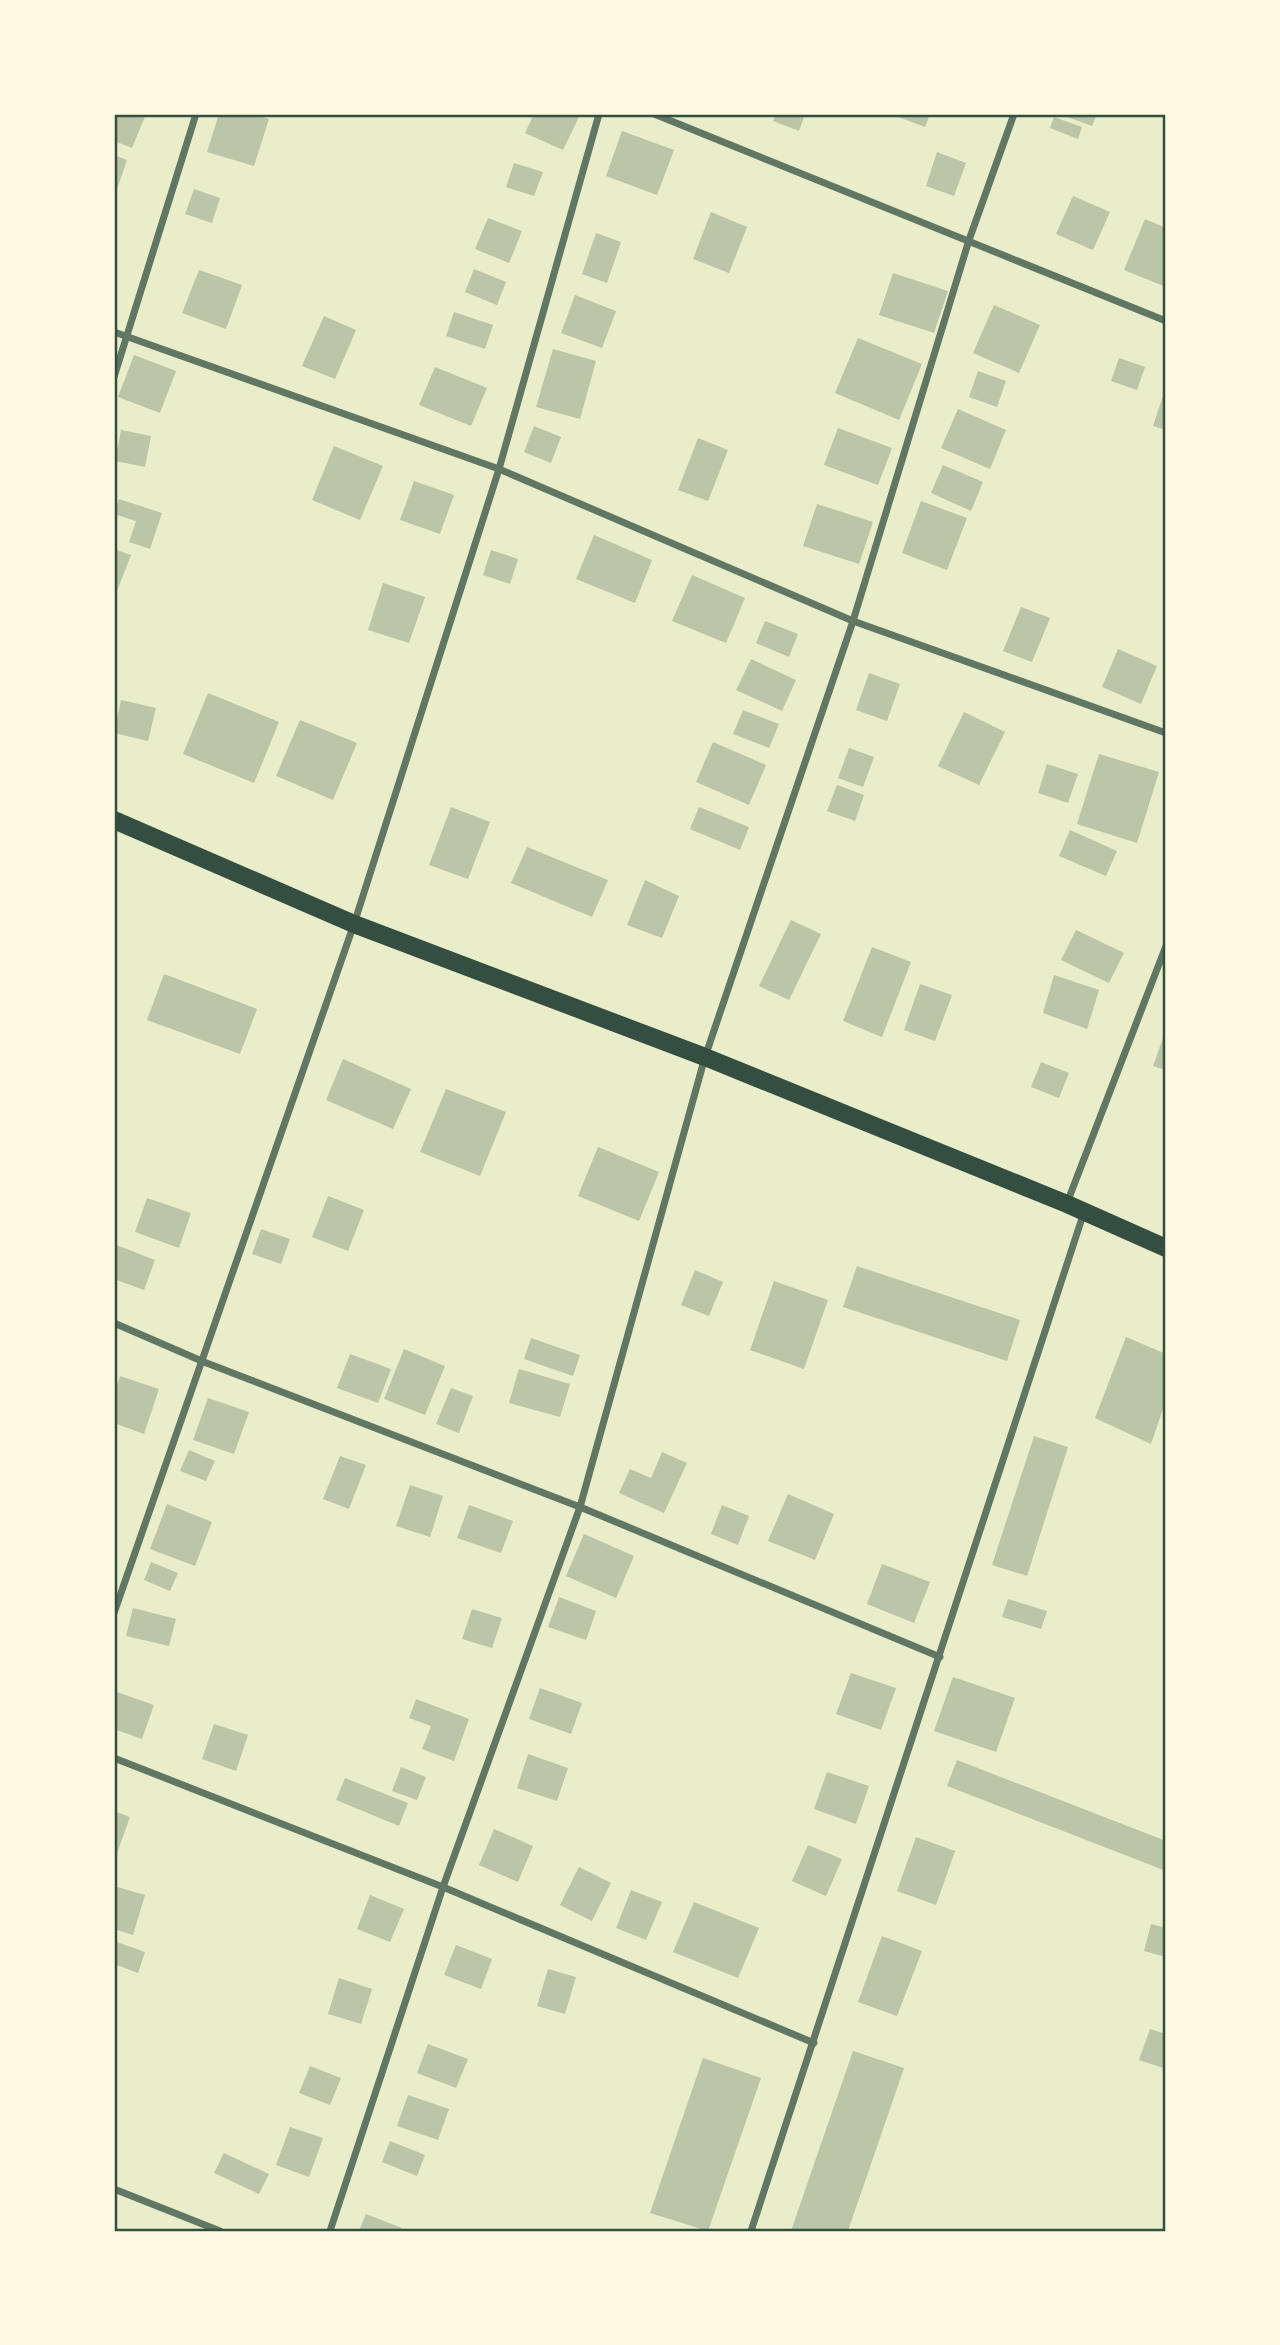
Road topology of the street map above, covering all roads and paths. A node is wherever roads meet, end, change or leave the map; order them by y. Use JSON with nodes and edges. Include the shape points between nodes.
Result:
{"nodes":[{"id":1,"x":196,"y":114,"type":"edge"},
{"id":2,"x":599,"y":114,"type":"edge"},
{"id":3,"x":654,"y":114,"type":"edge"},
{"id":4,"x":1014,"y":114,"type":"edge"},
{"id":5,"x":969,"y":240,"type":"junction"},
{"id":6,"x":1166,"y":321,"type":"edge"},
{"id":7,"x":114,"y":332,"type":"edge"},
{"id":8,"x":127,"y":338,"type":"junction"},
{"id":9,"x":114,"y":377,"type":"edge"},
{"id":10,"x":499,"y":469,"type":"junction"},
{"id":11,"x":853,"y":621,"type":"junction"},
{"id":12,"x":1166,"y":733,"type":"edge"},
{"id":13,"x":114,"y":820,"type":"edge"},
{"id":14,"x":354,"y":924,"type":"junction"},
{"id":15,"x":1166,"y":946,"type":"edge"},
{"id":16,"x":705,"y":1057,"type":"junction"},
{"id":17,"x":1067,"y":1204,"type":"junction"},
{"id":18,"x":1084,"y":1212,"type":"junction"},
{"id":19,"x":1166,"y":1248,"type":"edge"},
{"id":20,"x":114,"y":1323,"type":"edge"},
{"id":21,"x":204,"y":1362,"type":"junction"},
{"id":22,"x":580,"y":1507,"type":"junction"},
{"id":23,"x":114,"y":1613,"type":"edge"},
{"id":24,"x":940,"y":1657,"type":"junction"},
{"id":25,"x":114,"y":1758,"type":"edge"},
{"id":26,"x":443,"y":1887,"type":"junction"},
{"id":27,"x":814,"y":2043,"type":"junction"},
{"id":28,"x":114,"y":2189,"type":"edge"},
{"id":29,"x":220,"y":2231,"type":"edge"},
{"id":30,"x":330,"y":2231,"type":"edge"},
{"id":31,"x":751,"y":2231,"type":"edge"}],
"edges":[{"from":1,"to":8,"type":"street"},
{"from":2,"to":10,"type":"street"},
{"from":3,"to":5,"type":"street"},
{"from":4,"to":5,"type":"street"},
{"from":5,"to":6,"type":"street"},
{"from":5,"to":11,"type":"street"},
{"from":7,"to":8,"type":"street"},
{"from":8,"to":9,"type":"street"},
{"from":8,"to":10,"type":"street"},
{"from":10,"to":11,"type":"street"},
{"from":10,"to":14,"type":"street"},
{"from":11,"to":12,"type":"street"},
{"from":11,"to":16,"type":"street"},
{"from":13,"to":14,"type":"main road"},
{"from":14,"to":16,"type":"main road"},
{"from":14,"to":21,"type":"street"},
{"from":15,"to":17,"type":"street"},
{"from":16,"to":17,"type":"main road"},
{"from":16,"to":22,"type":"street"},
{"from":17,"to":18,"type":"main road"},
{"from":18,"to":19,"type":"main road"},
{"from":18,"to":24,"type":"street"},
{"from":20,"to":21,"type":"street"},
{"from":21,"to":22,"type":"street"},
{"from":21,"to":23,"type":"street"},
{"from":22,"to":24,"type":"street"},
{"from":22,"to":26,"type":"street"},
{"from":24,"to":27,"type":"street"},
{"from":25,"to":26,"type":"street"},
{"from":26,"to":27,"type":"street"},
{"from":26,"to":30,"type":"street"},
{"from":27,"to":31,"type":"street"},
{"from":28,"to":29,"type":"street"}]}
